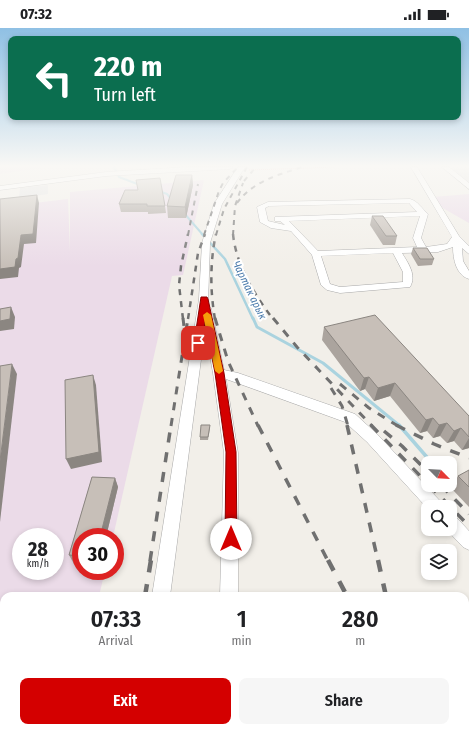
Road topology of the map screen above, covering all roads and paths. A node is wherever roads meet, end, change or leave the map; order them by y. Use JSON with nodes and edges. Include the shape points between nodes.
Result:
{"nodes":[{"id":1,"x":220,"y":200,"type":"edge"},
{"id":2,"x":434,"y":200,"type":"edge"},
{"id":3,"x":424,"y":214,"type":"junction"},
{"id":4,"x":282,"y":219,"type":"junction"},
{"id":5,"x":263,"y":220,"type":"junction"},
{"id":6,"x":294,"y":229,"type":"junction"},
{"id":7,"x":456,"y":237,"type":"junction"},
{"id":8,"x":423,"y":250,"type":"junction"},
{"id":9,"x":396,"y":251,"type":"junction"},
{"id":10,"x":469,"y":251,"type":"edge"},
{"id":11,"x":316,"y":254,"type":"junction"},
{"id":12,"x":469,"y":276,"type":"edge"},
{"id":13,"x":204,"y":299,"type":"junction"},
{"id":14,"x":219,"y":373,"type":"junction"},
{"id":15,"x":430,"y":500,"type":"edge"},
{"id":16,"x":457,"y":529,"type":"edge"},
{"id":17,"x":469,"y":542,"type":"edge"},
{"id":18,"x":162,"y":592,"type":"edge"},
{"id":19,"x":229,"y":592,"type":"edge"}],
"edges":[{"from":1,"to":13,"type":"street","via":[[206,243]]},
{"from":2,"to":7,"type":"street"},
{"from":3,"to":4,"type":"street"},
{"from":3,"to":5,"type":"street","via":[[414,203],[404,200],[268,204],[261,207]]},
{"from":3,"to":8,"type":"street","via":[[417,238]]},
{"from":4,"to":5,"type":"street"},
{"from":4,"to":6,"type":"street"},
{"from":5,"to":6,"type":"street","via":[[274,226]]},
{"from":6,"to":11,"type":"street"},
{"from":7,"to":8,"type":"street","via":[[450,246]]},
{"from":7,"to":10,"type":"street"},
{"from":7,"to":12,"type":"street","via":[[457,262]]},
{"from":8,"to":9,"type":"street"},
{"from":9,"to":11,"type":"street"},
{"from":9,"to":11,"type":"street","via":[[409,278],[407,285],[340,290],[326,285]]},
{"from":13,"to":14,"type":"street"},
{"from":13,"to":18,"type":"street"},
{"from":14,"to":15,"type":"street","via":[[234,376],[350,418]]},
{"from":14,"to":19,"type":"street","via":[[231,452]]},
{"from":16,"to":17,"type":"street"}]}
